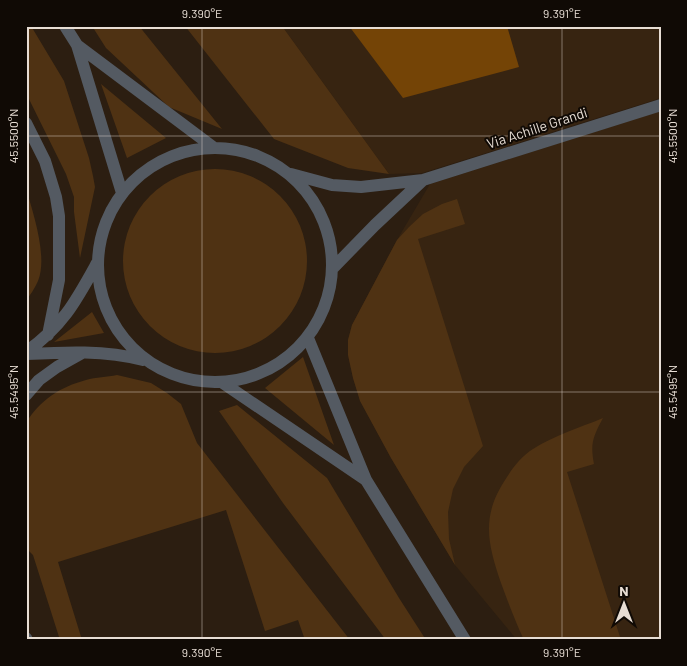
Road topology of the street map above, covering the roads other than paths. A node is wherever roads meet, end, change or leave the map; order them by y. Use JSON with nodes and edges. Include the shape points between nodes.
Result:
{"nodes":[{"id":1,"x":65,"y":26,"type":"edge"},
{"id":2,"x":77,"y":45,"type":"junction"},
{"id":3,"x":661,"y":105,"type":"edge"},
{"id":4,"x":26,"y":123,"type":"edge"},
{"id":5,"x":213,"y":147,"type":"junction"},
{"id":6,"x":291,"y":174,"type":"junction"},
{"id":7,"x":423,"y":180,"type":"junction"},
{"id":8,"x":122,"y":193,"type":"junction"},
{"id":9,"x":97,"y":263,"type":"junction"},
{"id":10,"x":333,"y":268,"type":"junction"},
{"id":11,"x":48,"y":335,"type":"junction"},
{"id":12,"x":308,"y":338,"type":"junction"},
{"id":13,"x":26,"y":353,"type":"edge"},
{"id":14,"x":82,"y":353,"type":"junction"},
{"id":15,"x":147,"y":362,"type":"junction"},
{"id":16,"x":223,"y":383,"type":"junction"},
{"id":17,"x":26,"y":395,"type":"edge"},
{"id":18,"x":366,"y":480,"type":"junction"},
{"id":19,"x":465,"y":640,"type":"edge"}],
"edges":[{"from":1,"to":2,"type":"street"},
{"from":2,"to":5,"type":"street"},
{"from":2,"to":8,"type":"street"},
{"from":3,"to":7,"type":"street","name":"Via Achille Grandi"},
{"from":4,"to":11,"type":"street","via":[[44,161],[59,216],[59,280]]},
{"from":5,"to":6,"type":"street","via":[[254,154]]},
{"from":5,"to":8,"type":"street","via":[[179,153],[147,169]]},
{"from":6,"to":7,"type":"street","name":"Via Achille Grandi","via":[[332,185],[361,187]]},
{"from":6,"to":10,"type":"street","via":[[314,201],[329,233]]},
{"from":7,"to":10,"type":"street","name":"Via Achille Grandi"},
{"from":8,"to":9,"type":"street","via":[[104,225]]},
{"from":9,"to":11,"type":"street","via":[[76,301]]},
{"from":9,"to":15,"type":"street","via":[[100,294],[113,325],[125,342]]},
{"from":10,"to":12,"type":"street","via":[[326,305]]},
{"from":11,"to":13,"type":"street"},
{"from":12,"to":16,"type":"street","via":[[284,361],[255,376]]},
{"from":12,"to":18,"type":"street"},
{"from":13,"to":14,"type":"street"},
{"from":14,"to":15,"type":"street","via":[[109,353]]},
{"from":14,"to":17,"type":"street","via":[[39,380]]},
{"from":15,"to":16,"type":"street","via":[[183,378]]},
{"from":16,"to":18,"type":"street"},
{"from":18,"to":19,"type":"street"}]}
